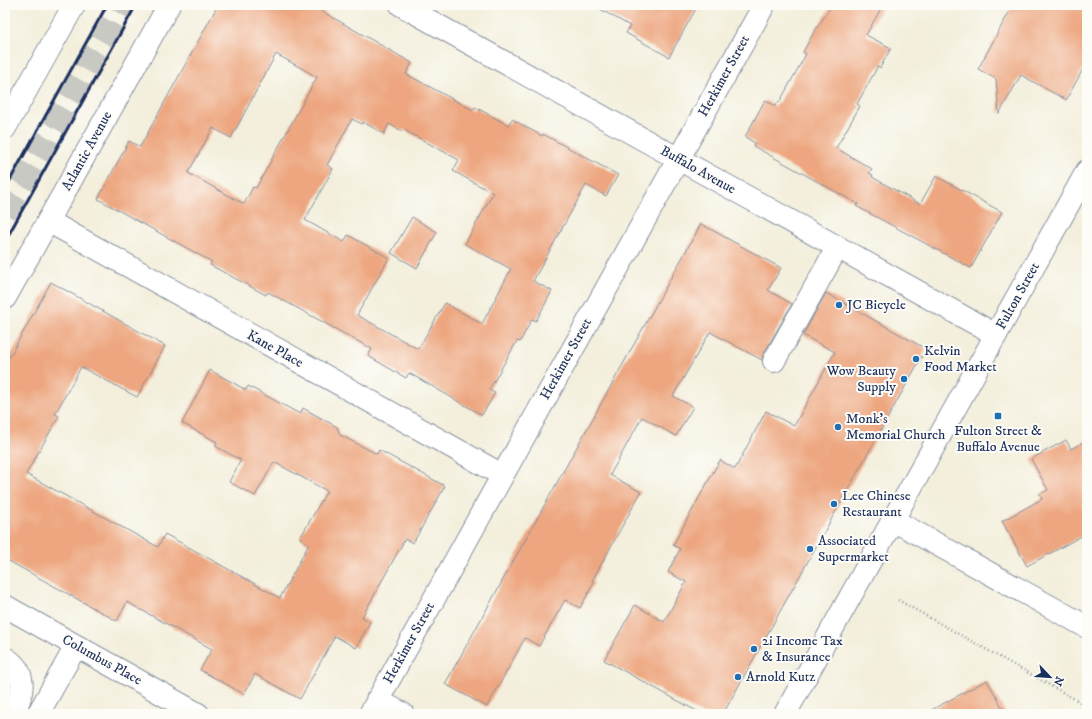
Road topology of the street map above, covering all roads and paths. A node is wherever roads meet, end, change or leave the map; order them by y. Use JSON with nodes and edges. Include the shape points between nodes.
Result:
{"nodes":[{"id":1,"x":74,"y":5,"type":"edge"},
{"id":2,"x":169,"y":5,"type":"edge"},
{"id":3,"x":401,"y":5,"type":"edge"},
{"id":4,"x":764,"y":5,"type":"edge"},
{"id":5,"x":5,"y":128,"type":"edge"},
{"id":6,"x":678,"y":159,"type":"junction"},
{"id":7,"x":1087,"y":171,"type":"edge"},
{"id":8,"x":48,"y":221,"type":"junction"},
{"id":9,"x":837,"y":248,"type":"junction"},
{"id":10,"x":5,"y":298,"type":"edge"},
{"id":11,"x":996,"y":335,"type":"junction"},
{"id":12,"x":774,"y":361,"type":"dead end"},
{"id":13,"x":502,"y":476,"type":"junction"},
{"id":14,"x":893,"y":520,"type":"junction"},
{"id":15,"x":898,"y":600,"type":"dead end"},
{"id":16,"x":5,"y":606,"type":"edge"},
{"id":17,"x":1087,"y":627,"type":"edge"},
{"id":18,"x":76,"y":646,"type":"junction"},
{"id":19,"x":5,"y":658,"type":"edge"},
{"id":20,"x":1087,"y":706,"type":"edge"},
{"id":21,"x":374,"y":707,"type":"edge"},
{"id":22,"x":12,"y":714,"type":"edge"},
{"id":23,"x":38,"y":714,"type":"edge"},
{"id":24,"x":198,"y":714,"type":"edge"},
{"id":25,"x":403,"y":714,"type":"edge"},
{"id":26,"x":785,"y":714,"type":"edge"}],
"edges":[{"from":1,"to":5,"type":"street"},
{"from":2,"to":8,"type":"street","name":"Atlantic Avenue"},
{"from":3,"to":6,"type":"street","name":"Buffalo Avenue"},
{"from":4,"to":6,"type":"street","name":"Herkimer Street"},
{"from":6,"to":9,"type":"street","name":"Buffalo Avenue"},
{"from":6,"to":13,"type":"street","name":"Herkimer Street"},
{"from":7,"to":11,"type":"street","name":"Fulton Street"},
{"from":8,"to":10,"type":"street","name":"Atlantic Avenue"},
{"from":8,"to":13,"type":"street","name":"Kane Place"},
{"from":9,"to":11,"type":"street","name":"Buffalo Avenue"},
{"from":9,"to":12,"type":"street"},
{"from":11,"to":14,"type":"street","name":"Fulton Street"},
{"from":13,"to":21,"type":"street","name":"Herkimer Street"},
{"from":14,"to":17,"type":"street"},
{"from":14,"to":26,"type":"street","name":"Fulton Street"},
{"from":15,"to":20,"type":"path"},
{"from":16,"to":18,"type":"street","name":"Columbus Place"},
{"from":18,"to":23,"type":"street"},
{"from":18,"to":24,"type":"street","name":"Columbus Place"},
{"from":19,"to":22,"type":"street","via":[[18,671],[22,684],[22,693]]},
{"from":21,"to":25,"type":"street"}]}
